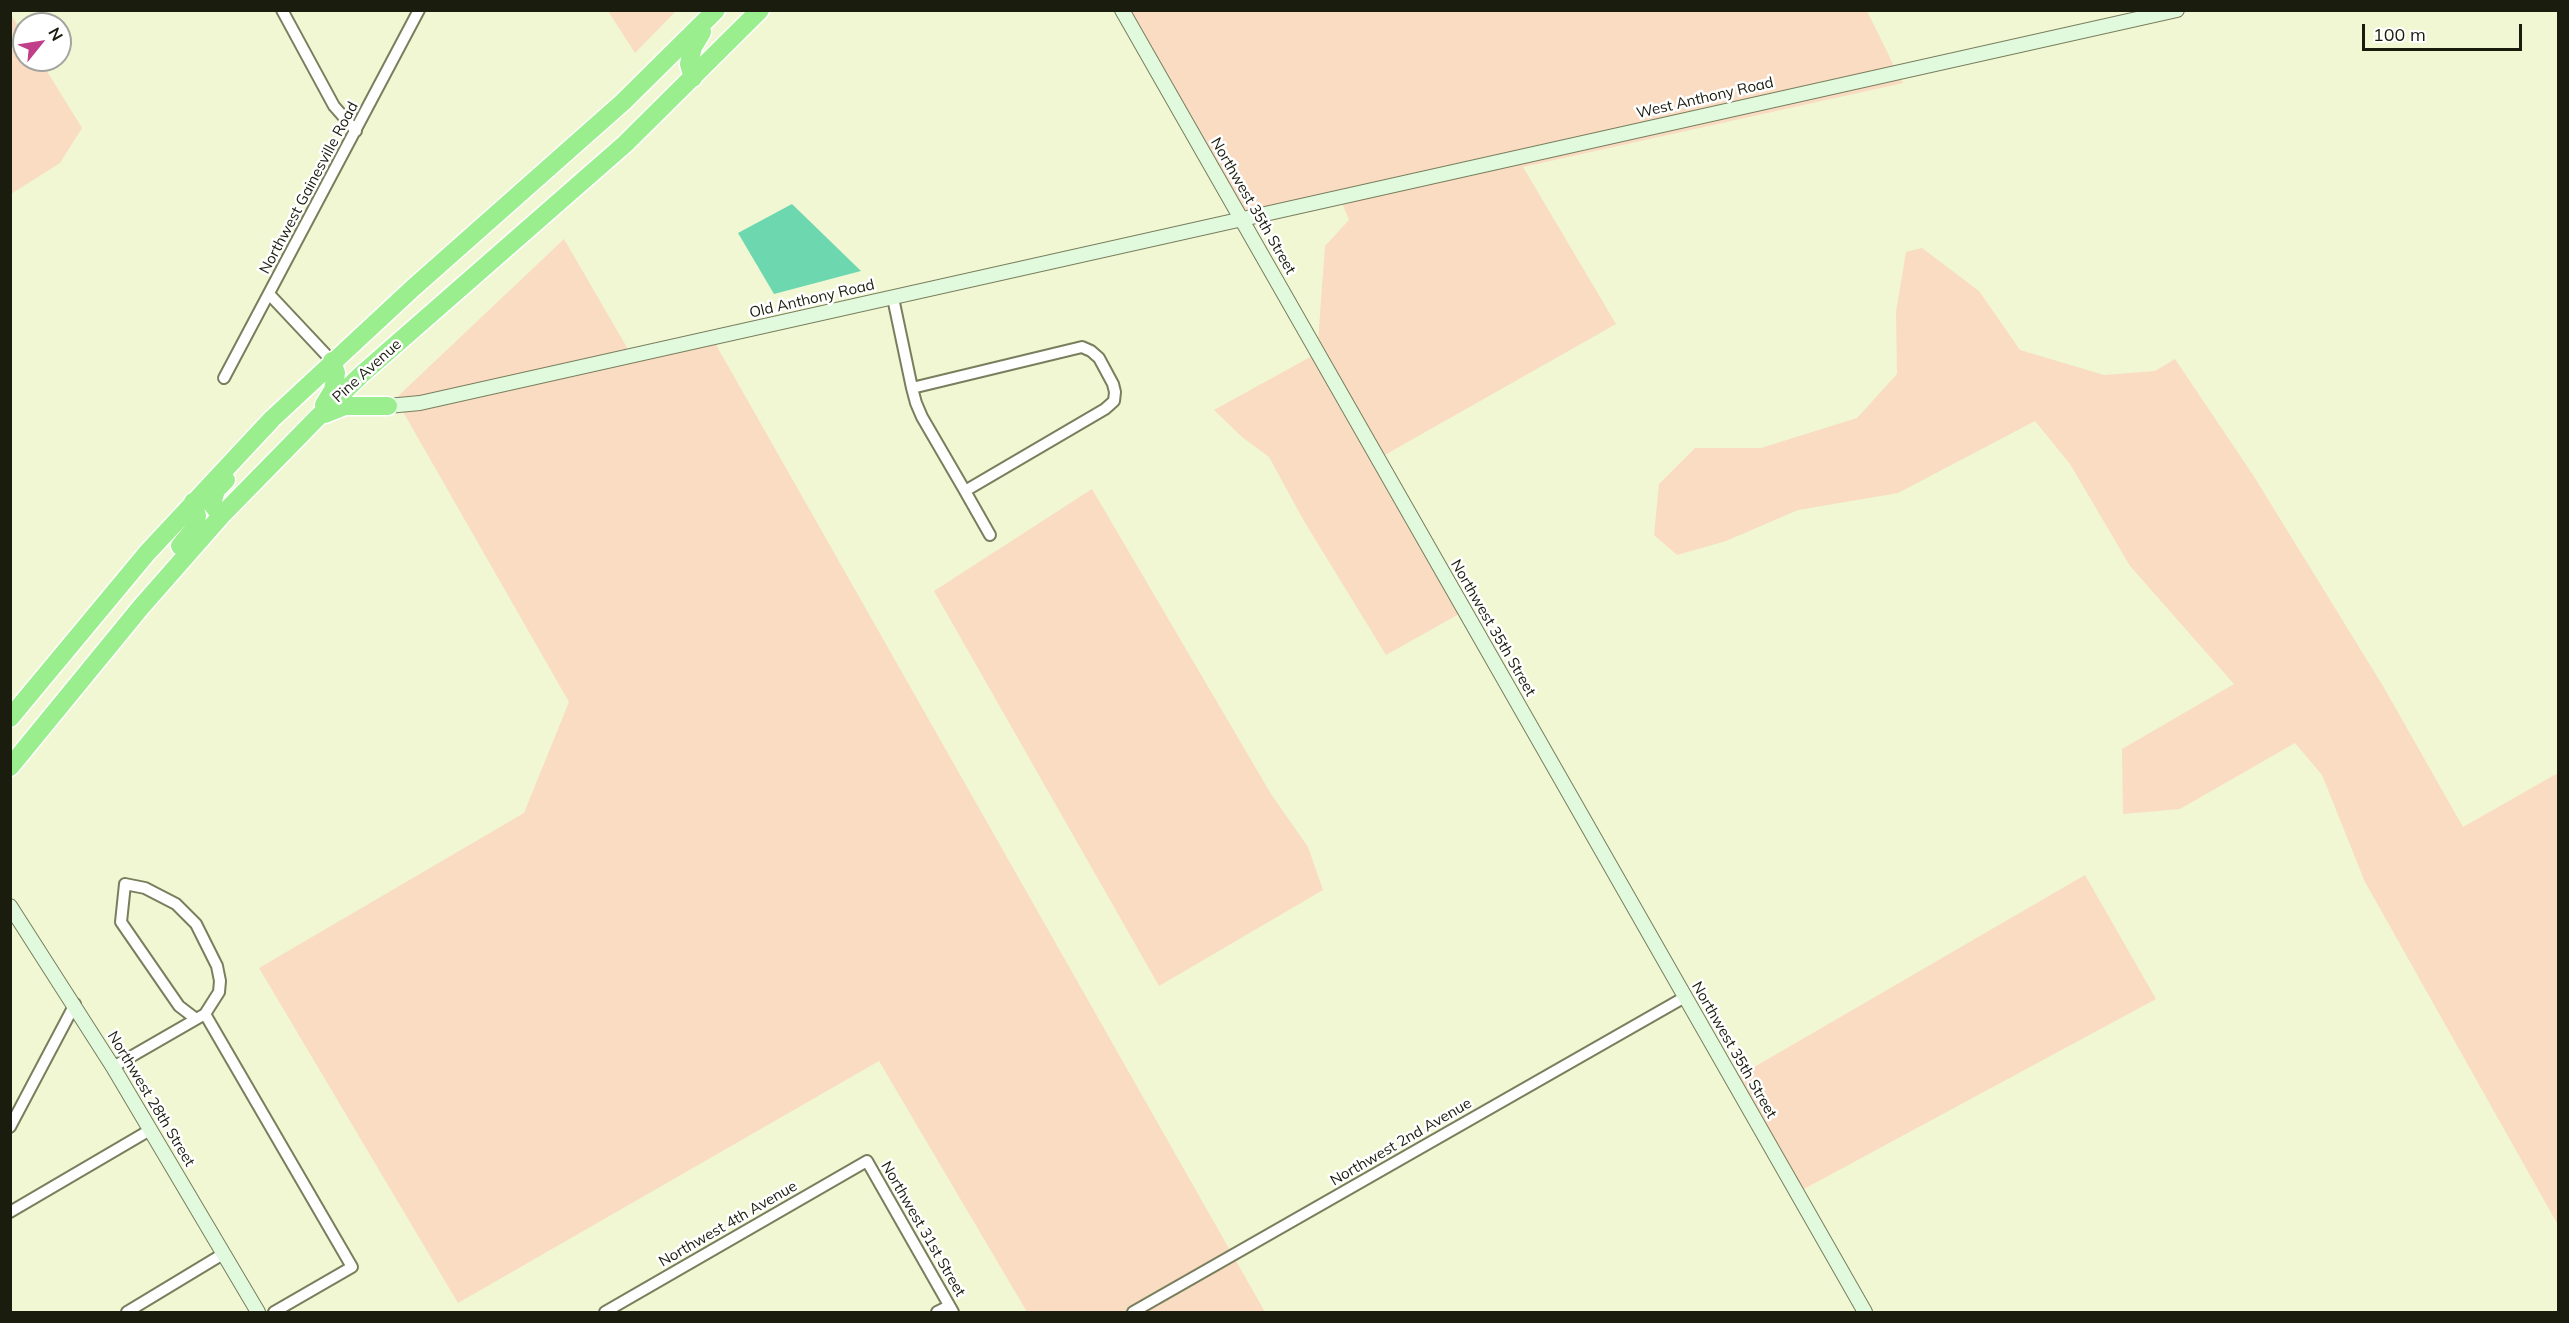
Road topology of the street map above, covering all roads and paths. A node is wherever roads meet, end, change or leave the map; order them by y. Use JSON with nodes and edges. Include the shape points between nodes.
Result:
{"nodes":[{"id":1,"x":282,"y":10,"type":"edge"},
{"id":2,"x":419,"y":10,"type":"edge"},
{"id":3,"x":716,"y":10,"type":"edge"},
{"id":4,"x":760,"y":10,"type":"edge"},
{"id":5,"x":1122,"y":10,"type":"edge"},
{"id":6,"x":2177,"y":10,"type":"edge"},
{"id":7,"x":693,"y":78,"type":"junction"},
{"id":8,"x":356,"y":131,"type":"junction"},
{"id":9,"x":1242,"y":220,"type":"junction"},
{"id":10,"x":270,"y":295,"type":"junction"},
{"id":11,"x":893,"y":298,"type":"junction"},
{"id":12,"x":332,"y":361,"type":"junction"},
{"id":13,"x":361,"y":375,"type":"junction"},
{"id":14,"x":224,"y":378,"type":"dead end"},
{"id":15,"x":912,"y":388,"type":"junction"},
{"id":16,"x":388,"y":406,"type":"junction"},
{"id":17,"x":318,"y":417,"type":"junction"},
{"id":18,"x":272,"y":419,"type":"junction"},
{"id":19,"x":965,"y":491,"type":"junction"},
{"id":20,"x":192,"y":502,"type":"junction"},
{"id":21,"x":221,"y":516,"type":"junction"},
{"id":22,"x":990,"y":535,"type":"dead end"},
{"id":23,"x":105,"y":650,"type":"junction"},
{"id":24,"x":10,"y":718,"type":"edge"},
{"id":25,"x":10,"y":767,"type":"edge"},
{"id":26,"x":10,"y":906,"type":"edge"},
{"id":27,"x":1685,"y":997,"type":"junction"},
{"id":28,"x":75,"y":1004,"type":"junction"},
{"id":29,"x":201,"y":1017,"type":"junction"},
{"id":30,"x":113,"y":1066,"type":"junction"},
{"id":31,"x":10,"y":1126,"type":"edge"},
{"id":32,"x":150,"y":1130,"type":"junction"},
{"id":33,"x":867,"y":1161,"type":"joint"},
{"id":34,"x":10,"y":1212,"type":"edge"},
{"id":35,"x":223,"y":1254,"type":"junction"},
{"id":36,"x":951,"y":1309,"type":"edge"},
{"id":37,"x":127,"y":1312,"type":"edge"},
{"id":38,"x":258,"y":1312,"type":"edge"},
{"id":39,"x":274,"y":1312,"type":"edge"},
{"id":40,"x":605,"y":1312,"type":"edge"},
{"id":41,"x":937,"y":1312,"type":"edge"},
{"id":42,"x":1133,"y":1312,"type":"edge"},
{"id":43,"x":1864,"y":1312,"type":"edge"}],
"edges":[{"from":1,"to":8,"type":"street","via":[[334,106]]},
{"from":2,"to":8,"type":"street","name":"Northwest Gainesville Road"},
{"from":3,"to":7,"type":"highway","via":[[693,47],[689,64]]},
{"from":3,"to":12,"type":"highway","name":"Pine Avenue","via":[[623,102]]},
{"from":4,"to":7,"type":"highway","name":"Pine Avenue"},
{"from":5,"to":9,"type":"street","name":"Northwest 35th Street"},
{"from":6,"to":9,"type":"street","name":"West Anthony Road"},
{"from":7,"to":13,"type":"highway","name":"Pine Avenue","via":[[556,206]]},
{"from":8,"to":10,"type":"street","name":"Northwest Gainesville Road"},
{"from":9,"to":11,"type":"street","name":"Old Anthony Road"},
{"from":9,"to":27,"type":"street","name":"Northwest 35th Street"},
{"from":10,"to":12,"type":"street"},
{"from":10,"to":14,"type":"street","name":"Northwest Gainesville Road"},
{"from":11,"to":15,"type":"street"},
{"from":11,"to":16,"type":"street","name":"Old Anthony Road","via":[[420,403]]},
{"from":12,"to":17,"type":"highway","via":[[336,373],[333,390]]},
{"from":12,"to":18,"type":"highway","name":"Pine Avenue"},
{"from":13,"to":16,"type":"highway","via":[[369,396]]},
{"from":13,"to":17,"type":"highway","name":"Pine Avenue"},
{"from":15,"to":19,"type":"street","via":[[922,417]]},
{"from":15,"to":19,"type":"street","via":[[1082,347],[1099,358],[1113,384],[1114,401],[1105,409]]},
{"from":16,"to":17,"type":"highway","via":[[345,406]]},
{"from":17,"to":21,"type":"highway","name":"Pine Avenue"},
{"from":18,"to":20,"type":"highway","name":"Pine Avenue"},
{"from":18,"to":21,"type":"highway","via":[[268,438],[216,490],[212,504]]},
{"from":19,"to":22,"type":"street"},
{"from":20,"to":23,"type":"highway","via":[[197,516],[194,529],[112,625]]},
{"from":20,"to":24,"type":"highway","name":"Pine Avenue"},
{"from":21,"to":23,"type":"highway","name":"Pine Avenue"},
{"from":23,"to":25,"type":"highway","name":"Pine Avenue"},
{"from":26,"to":28,"type":"street","name":"Northwest 28th Street"},
{"from":27,"to":42,"type":"street","name":"Northwest 2nd Avenue"},
{"from":27,"to":43,"type":"street","name":"Northwest 35th Street"},
{"from":28,"to":30,"type":"street","name":"Northwest 28th Street"},
{"from":28,"to":31,"type":"street"},
{"from":29,"to":29,"type":"street","via":[[179,1006],[121,922],[125,884],[145,888],[176,904],[196,924],[217,966],[220,981],[219,992]]},
{"from":29,"to":30,"type":"street"},
{"from":29,"to":39,"type":"street","via":[[352,1267]]},
{"from":30,"to":32,"type":"street","name":"Northwest 28th Street"},
{"from":32,"to":34,"type":"street"},
{"from":32,"to":35,"type":"street","name":"Northwest 28th Street"},
{"from":33,"to":36,"type":"street","name":"Northwest 31st Street"},
{"from":33,"to":40,"type":"street","name":"Northwest 4th Avenue"},
{"from":35,"to":37,"type":"street"},
{"from":35,"to":38,"type":"street","name":"Northwest 28th Street"},
{"from":36,"to":41,"type":"street"}]}
